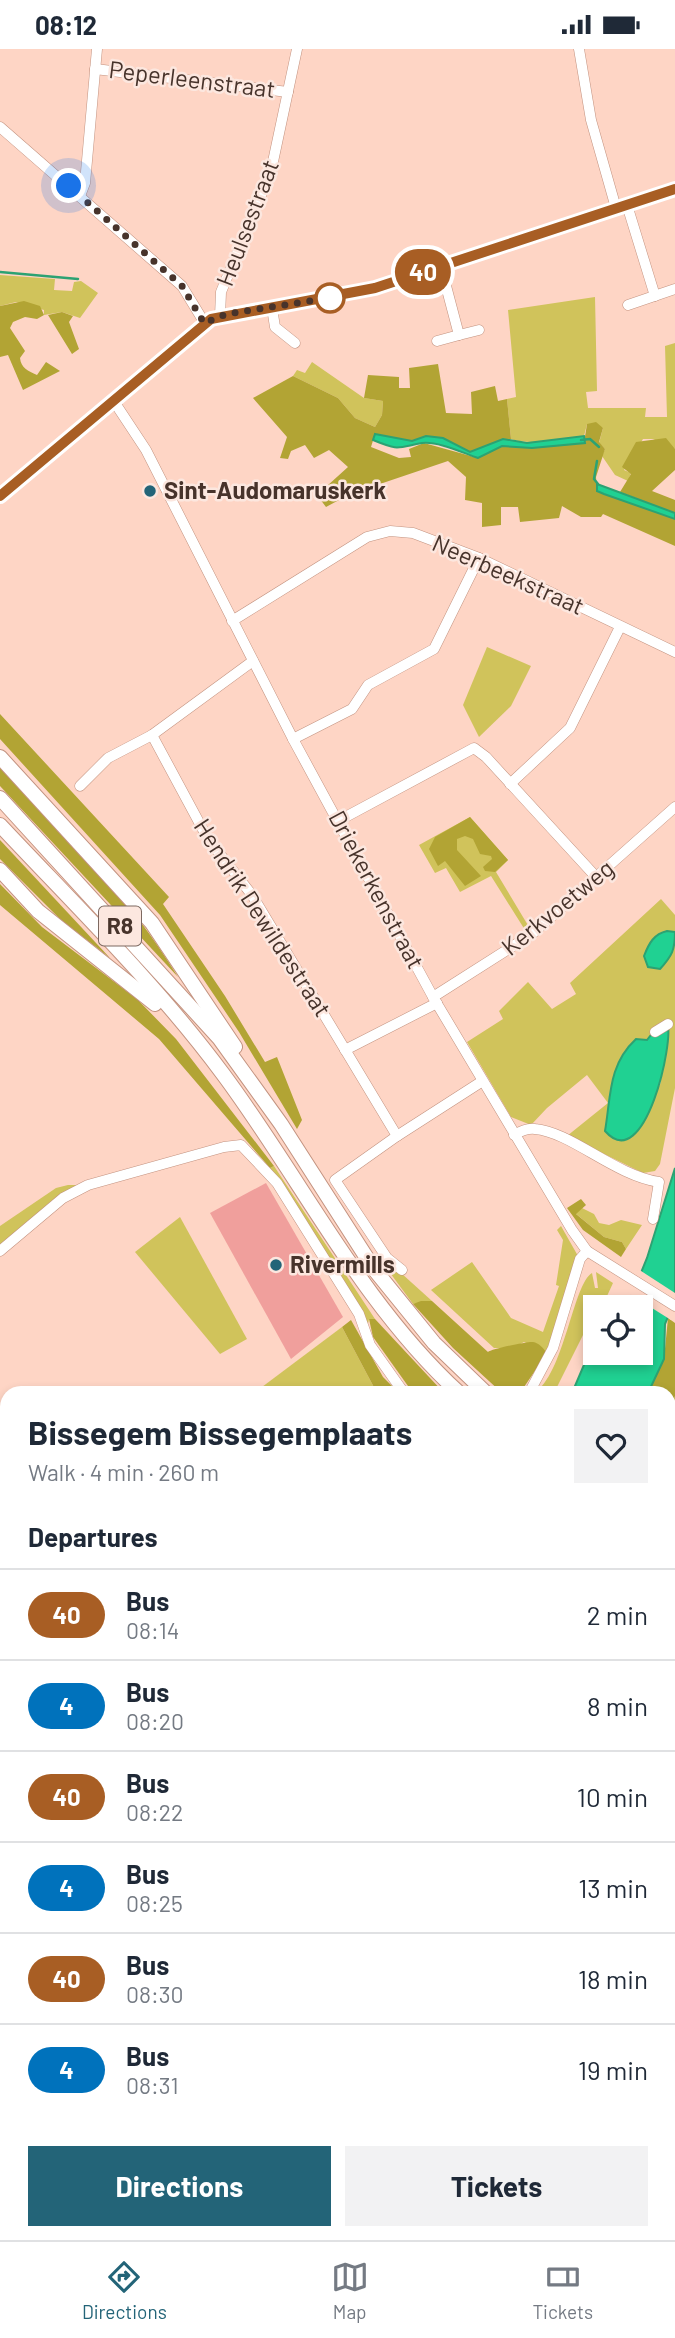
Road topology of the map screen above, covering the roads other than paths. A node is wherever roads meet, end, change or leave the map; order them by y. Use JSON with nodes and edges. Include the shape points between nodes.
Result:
{"nodes":[{"id":1,"x":97,"y":49,"type":"edge"},
{"id":2,"x":297,"y":49,"type":"edge"},
{"id":3,"x":579,"y":49,"type":"edge"},
{"id":4,"x":95,"y":69,"type":"junction"},
{"id":5,"x":288,"y":92,"type":"junction"},
{"id":6,"x":0,"y":127,"type":"edge"},
{"id":7,"x":675,"y":189,"type":"edge"},
{"id":8,"x":80,"y":196,"type":"junction"},
{"id":9,"x":621,"y":207,"type":"junction"},
{"id":10,"x":441,"y":267,"type":"junction"},
{"id":11,"x":675,"y":289,"type":"edge"},
{"id":12,"x":655,"y":296,"type":"junction"},
{"id":13,"x":628,"y":305,"type":"dead end"},
{"id":14,"x":272,"y":307,"type":"junction"},
{"id":15,"x":220,"y":316,"type":"junction"},
{"id":16,"x":204,"y":323,"type":"junction"},
{"id":17,"x":479,"y":330,"type":"dead end"},
{"id":18,"x":459,"y":335,"type":"junction"},
{"id":19,"x":437,"y":341,"type":"dead end"},
{"id":20,"x":295,"y":343,"type":"dead end"},
{"id":21,"x":113,"y":400,"type":"junction"},
{"id":22,"x":0,"y":496,"type":"edge"},
{"id":23,"x":479,"y":558,"type":"junction"},
{"id":24,"x":233,"y":621,"type":"junction"},
{"id":25,"x":620,"y":627,"type":"junction"},
{"id":26,"x":675,"y":652,"type":"edge"},
{"id":27,"x":253,"y":661,"type":"junction"},
{"id":28,"x":152,"y":735,"type":"junction"},
{"id":29,"x":293,"y":739,"type":"junction"},
{"id":30,"x":0,"y":757,"type":"edge"},
{"id":31,"x":510,"y":784,"type":"junction"},
{"id":32,"x":80,"y":786,"type":"dead end"},
{"id":33,"x":0,"y":798,"type":"edge"},
{"id":34,"x":675,"y":807,"type":"edge"},
{"id":35,"x":338,"y":821,"type":"junction"},
{"id":36,"x":0,"y":825,"type":"edge"},
{"id":37,"x":0,"y":870,"type":"edge"},
{"id":38,"x":597,"y":878,"type":"junction"},
{"id":39,"x":435,"y":1000,"type":"junction"},
{"id":40,"x":182,"y":1023,"type":"junction"},
{"id":41,"x":668,"y":1024,"type":"dead end"},
{"id":42,"x":655,"y":1032,"type":"dead end"},
{"id":43,"x":345,"y":1050,"type":"junction"},
{"id":44,"x":234,"y":1059,"type":"junction"},
{"id":45,"x":481,"y":1082,"type":"junction"},
{"id":46,"x":514,"y":1135,"type":"junction"},
{"id":47,"x":397,"y":1136,"type":"junction"},
{"id":48,"x":653,"y":1219,"type":"dead end"},
{"id":49,"x":0,"y":1251,"type":"edge"},
{"id":50,"x":587,"y":1251,"type":"junction"},
{"id":51,"x":402,"y":1270,"type":"dead end"},
{"id":52,"x":675,"y":1306,"type":"edge"},
{"id":53,"x":399,"y":1386,"type":"edge"},
{"id":54,"x":453,"y":1386,"type":"edge"},
{"id":55,"x":478,"y":1386,"type":"edge"},
{"id":56,"x":533,"y":1386,"type":"edge"}],
"edges":[{"from":1,"to":4,"type":"street"},
{"from":2,"to":5,"type":"street","name":"Heulsestraat"},
{"from":3,"to":9,"type":"street","via":[[591,120]]},
{"from":4,"to":5,"type":"street","name":"Peperleenstraat"},
{"from":4,"to":8,"type":"street"},
{"from":5,"to":15,"type":"street","name":"Heulsestraat","via":[[271,171],[221,292]]},
{"from":6,"to":8,"type":"street"},
{"from":7,"to":9,"type":"main road"},
{"from":8,"to":16,"type":"street","via":[[182,286]]},
{"from":9,"to":10,"type":"main road"},
{"from":9,"to":12,"type":"street"},
{"from":10,"to":14,"type":"main road","via":[[358,292]]},
{"from":10,"to":18,"type":"street"},
{"from":11,"to":12,"type":"street"},
{"from":12,"to":13,"type":"street"},
{"from":14,"to":15,"type":"main road"},
{"from":14,"to":20,"type":"street","via":[[275,327]]},
{"from":15,"to":16,"type":"main road"},
{"from":16,"to":21,"type":"main road"},
{"from":17,"to":18,"type":"street"},
{"from":18,"to":19,"type":"street"},
{"from":21,"to":22,"type":"main road"},
{"from":21,"to":24,"type":"street","name":"Driekerkenstraat","via":[[143,445]]},
{"from":23,"to":24,"type":"street","name":"Neerbeekstraat","via":[[413,533],[390,531],[367,537]]},
{"from":23,"to":25,"type":"street","name":"Neerbeekstraat"},
{"from":23,"to":29,"type":"street","via":[[433,649],[368,685],[352,709]]},
{"from":24,"to":27,"type":"street","name":"Driekerkenstraat"},
{"from":25,"to":26,"type":"street","name":"Neerbeekstraat"},
{"from":25,"to":31,"type":"street","via":[[570,728]]},
{"from":27,"to":28,"type":"street"},
{"from":27,"to":29,"type":"street","name":"Driekerkenstraat"},
{"from":28,"to":32,"type":"street","via":[[108,758]]},
{"from":28,"to":43,"type":"street","name":"Hendrik Dewildestraat","via":[[208,839],[252,895]]},
{"from":29,"to":35,"type":"street","name":"Driekerkenstraat"},
{"from":30,"to":44,"type":"highway","via":[[152,923],[223,1024],[235,1046]]},
{"from":31,"to":35,"type":"street","via":[[481,751],[469,749]]},
{"from":31,"to":38,"type":"street"},
{"from":33,"to":44,"type":"highway","number":"R8","via":[[179,991]]},
{"from":34,"to":38,"type":"street","name":"Kerkvoetweg"},
{"from":35,"to":39,"type":"street","name":"Driekerkenstraat"},
{"from":36,"to":40,"type":"highway","number":"R8"},
{"from":37,"to":40,"type":"highway","via":[[38,911]]},
{"from":38,"to":39,"type":"street","name":"Kerkvoetweg","via":[[526,939]]},
{"from":39,"to":43,"type":"street","name":"Kerkvoetweg"},
{"from":39,"to":45,"type":"street","name":"Driekerkenstraat"},
{"from":40,"to":54,"type":"highway","number":"R8","via":[[261,1127],[373,1297]]},
{"from":41,"to":42,"type":"street"},
{"from":43,"to":47,"type":"street","name":"Hendrik Dewildestraat"},
{"from":44,"to":55,"type":"highway","number":"R8","via":[[374,1269],[434,1343]]},
{"from":45,"to":46,"type":"street","name":"Driekerkenstraat"},
{"from":45,"to":47,"type":"street"},
{"from":46,"to":48,"type":"street","via":[[537,1129],[612,1167],[659,1182]]},
{"from":46,"to":50,"type":"street","name":"Driekerkenstraat"},
{"from":47,"to":51,"type":"street","via":[[335,1180],[387,1258]]},
{"from":49,"to":53,"type":"street","via":[[63,1198],[88,1185],[241,1145],[277,1183],[359,1314],[370,1345]]},
{"from":50,"to":52,"type":"street","name":"Driekerkenstraat"},
{"from":50,"to":56,"type":"street","via":[[580,1259],[553,1348]]}]}
